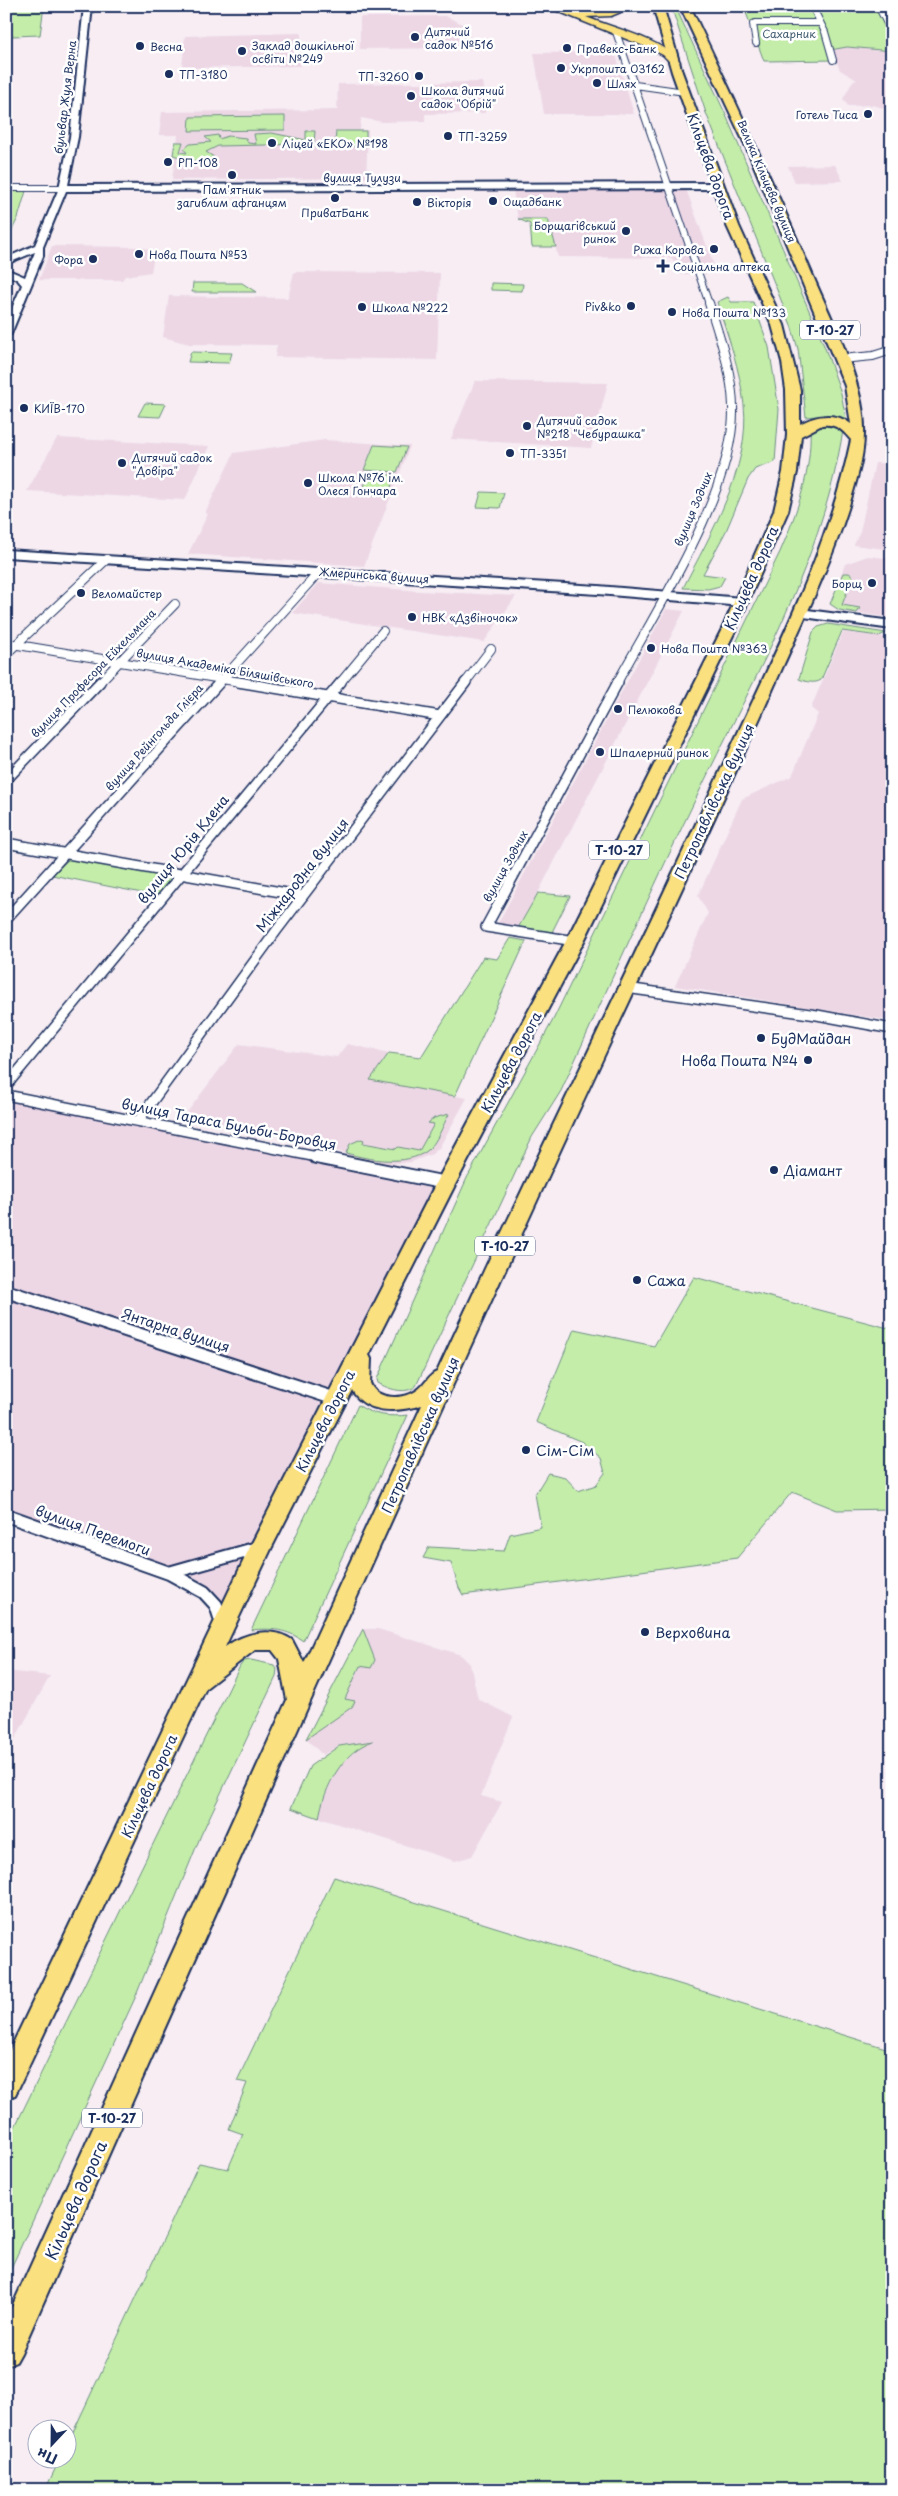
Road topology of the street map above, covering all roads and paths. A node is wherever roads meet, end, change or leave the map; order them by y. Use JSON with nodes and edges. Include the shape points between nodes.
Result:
{"nodes":[{"id":1,"x":88,"y":6,"type":"edge"},
{"id":2,"x":549,"y":6,"type":"edge"},
{"id":3,"x":631,"y":6,"type":"edge"},
{"id":4,"x":658,"y":6,"type":"edge"},
{"id":5,"x":685,"y":6,"type":"edge"},
{"id":6,"x":812,"y":6,"type":"edge"},
{"id":7,"x":878,"y":6,"type":"edge"},
{"id":8,"x":566,"y":13,"type":"junction"},
{"id":9,"x":820,"y":23,"type":"junction"},
{"id":10,"x":616,"y":32,"type":"junction"},
{"id":11,"x":892,"y":32,"type":"edge"},
{"id":12,"x":756,"y":43,"type":"dead end"},
{"id":13,"x":833,"y":60,"type":"dead end"},
{"id":14,"x":675,"y":62,"type":"junction"},
{"id":15,"x":635,"y":85,"type":"junction"},
{"id":16,"x":685,"y":92,"type":"junction"},
{"id":17,"x":718,"y":186,"type":"junction"},
{"id":18,"x":670,"y":187,"type":"junction"},
{"id":19,"x":6,"y":188,"type":"edge"},
{"id":20,"x":63,"y":188,"type":"junction"},
{"id":21,"x":39,"y":247,"type":"junction"},
{"id":22,"x":6,"y":261,"type":"edge"},
{"id":23,"x":6,"y":272,"type":"edge"},
{"id":24,"x":25,"y":288,"type":"junction"},
{"id":25,"x":12,"y":299,"type":"dead end"},
{"id":26,"x":6,"y":334,"type":"edge"},
{"id":27,"x":892,"y":350,"type":"edge"},
{"id":28,"x":841,"y":359,"type":"junction"},
{"id":29,"x":794,"y":436,"type":"junction"},
{"id":30,"x":858,"y":440,"type":"junction"},
{"id":31,"x":6,"y":552,"type":"edge"},
{"id":32,"x":107,"y":559,"type":"junction"},
{"id":33,"x":320,"y":571,"type":"junction"},
{"id":34,"x":665,"y":594,"type":"junction"},
{"id":35,"x":742,"y":602,"type":"junction"},
{"id":36,"x":175,"y":604,"type":"dead end"},
{"id":37,"x":800,"y":613,"type":"junction"},
{"id":38,"x":892,"y":625,"type":"edge"},
{"id":39,"x":383,"y":631,"type":"dead end"},
{"id":40,"x":6,"y":642,"type":"edge"},
{"id":41,"x":16,"y":644,"type":"junction"},
{"id":42,"x":491,"y":649,"type":"dead end"},
{"id":43,"x":6,"y":654,"type":"edge"},
{"id":44,"x":119,"y":662,"type":"junction"},
{"id":45,"x":222,"y":679,"type":"junction"},
{"id":46,"x":327,"y":697,"type":"junction"},
{"id":47,"x":440,"y":716,"type":"junction"},
{"id":48,"x":6,"y":780,"type":"edge"},
{"id":49,"x":6,"y":843,"type":"edge"},
{"id":50,"x":65,"y":854,"type":"junction"},
{"id":51,"x":181,"y":874,"type":"junction"},
{"id":52,"x":303,"y":896,"type":"junction"},
{"id":53,"x":6,"y":919,"type":"edge"},
{"id":54,"x":575,"y":941,"type":"junction"},
{"id":55,"x":626,"y":988,"type":"junction"},
{"id":56,"x":892,"y":1029,"type":"edge"},
{"id":57,"x":6,"y":1086,"type":"edge"},
{"id":58,"x":6,"y":1095,"type":"edge"},
{"id":59,"x":138,"y":1121,"type":"junction"},
{"id":60,"x":446,"y":1183,"type":"junction"},
{"id":61,"x":6,"y":1291,"type":"edge"},
{"id":62,"x":362,"y":1349,"type":"junction"},
{"id":63,"x":452,"y":1363,"type":"junction"},
{"id":64,"x":336,"y":1399,"type":"junction"},
{"id":65,"x":6,"y":1515,"type":"edge"},
{"id":66,"x":260,"y":1547,"type":"junction"},
{"id":67,"x":169,"y":1573,"type":"junction"},
{"id":68,"x":223,"y":1626,"type":"junction"},
{"id":69,"x":196,"y":1685,"type":"junction"},
{"id":70,"x":299,"y":1703,"type":"junction"},
{"id":71,"x":216,"y":1882,"type":"joint"},
{"id":72,"x":6,"y":2087,"type":"edge"},
{"id":73,"x":6,"y":2354,"type":"edge"}],
"edges":[{"from":1,"to":20,"type":"street","name":"бульвар Жуля Верна","via":[[74,137]]},
{"from":2,"to":8,"type":"main road"},
{"from":3,"to":8,"type":"main road","via":[[608,13]]},
{"from":4,"to":14,"type":"highway","name":"Кільцева дорога","number":"Т-10-27"},
{"from":5,"to":28,"type":"highway","name":"Велика Кільцева вулиця","number":"Т-10-27","via":[[754,150]]},
{"from":6,"to":9,"type":"street"},
{"from":7,"to":11,"type":"street"},
{"from":8,"to":10,"type":"main road"},
{"from":9,"to":12,"type":"street","via":[[755,22]]},
{"from":9,"to":13,"type":"street"},
{"from":10,"to":14,"type":"main road","via":[[666,53]]},
{"from":10,"to":15,"type":"street","name":"вулиця Зодчих"},
{"from":14,"to":16,"type":"highway","name":"Кільцева дорога","number":"Т-10-27"},
{"from":15,"to":16,"type":"street"},
{"from":15,"to":18,"type":"street","name":"вулиця Зодчих"},
{"from":16,"to":17,"type":"highway","name":"Кільцева дорога","number":"Т-10-27"},
{"from":17,"to":18,"type":"street","name":"вулиця Тулузи"},
{"from":17,"to":29,"type":"highway","name":"Кільцева дорога","number":"Т-10-27","via":[[778,325],[793,390]]},
{"from":18,"to":20,"type":"street","name":"вулиця Тулузи"},
{"from":18,"to":34,"type":"street","name":"вулиця Зодчих","via":[[726,362],[733,418],[720,480],[692,545]]},
{"from":19,"to":20,"type":"street","name":"вулиця Тулузи"},
{"from":20,"to":21,"type":"street","name":"бульвар Жуля Верна"},
{"from":21,"to":22,"type":"street"},
{"from":21,"to":24,"type":"street","name":"бульвар Жуля Верна","via":[[39,256]]},
{"from":23,"to":24,"type":"street","via":[[20,277]]},
{"from":24,"to":25,"type":"street"},
{"from":24,"to":26,"type":"street","name":"бульвар Жуля Верна"},
{"from":27,"to":28,"type":"street","via":[[873,356]]},
{"from":28,"to":30,"type":"highway","name":"Велика Кільцева вулиця","number":"Т-10-27","via":[[857,412]]},
{"from":29,"to":30,"type":"highway","via":[[813,422],[828,420],[848,427]]},
{"from":29,"to":35,"type":"highway","name":"Кільцева дорога","number":"Т-10-27","via":[[781,511]]},
{"from":30,"to":37,"type":"highway","name":"Велика Кільцева вулиця","number":"Т-10-27","via":[[842,507]]},
{"from":31,"to":32,"type":"main road","name":"Жмеринська вулиця"},
{"from":32,"to":33,"type":"main road","name":"Жмеринська вулиця"},
{"from":32,"to":41,"type":"street"},
{"from":33,"to":34,"type":"main road","name":"Жмеринська вулиця"},
{"from":33,"to":45,"type":"street","name":"вулиця Рейнгольда Глієра"},
{"from":34,"to":35,"type":"main road","name":"Жмеринська вулиця"},
{"from":34,"to":54,"type":"street","name":"вулиця Зодчих","via":[[486,927]]},
{"from":35,"to":54,"type":"highway","name":"Кільцева дорога","number":"Т-10-27"},
{"from":36,"to":44,"type":"street","name":"вулиця Професора Ейхельмана"},
{"from":37,"to":38,"type":"main road"},
{"from":37,"to":55,"type":"highway","name":"Петропавлівська вулиця","number":"Т-10-27"},
{"from":39,"to":46,"type":"street","name":"вулиця Юрія Клена"},
{"from":40,"to":41,"type":"street","name":"вулиця Академіка Біляшівського"},
{"from":41,"to":43,"type":"street"},
{"from":41,"to":44,"type":"street","name":"вулиця Академіка Біляшівського"},
{"from":42,"to":47,"type":"street","name":"Міжнародна вулиця"},
{"from":44,"to":45,"type":"street","name":"вулиця Академіка Біляшівського"},
{"from":44,"to":48,"type":"street","name":"вулиця Професора Ейхельмана"},
{"from":45,"to":46,"type":"street","name":"вулиця Академіка Біляшівського"},
{"from":45,"to":50,"type":"street","name":"вулиця Рейнгольда Глієра"},
{"from":46,"to":47,"type":"street","name":"вулиця Академіка Біляшівського"},
{"from":46,"to":51,"type":"street","name":"вулиця Юрія Клена"},
{"from":47,"to":52,"type":"street","name":"Міжнародна вулиця"},
{"from":49,"to":50,"type":"street"},
{"from":50,"to":51,"type":"street"},
{"from":50,"to":53,"type":"street","name":"вулиця Рейнгольда Глієра"},
{"from":51,"to":52,"type":"street"},
{"from":51,"to":57,"type":"street","name":"вулиця Юрія Клена"},
{"from":52,"to":59,"type":"street","name":"Міжнародна вулиця"},
{"from":54,"to":60,"type":"highway","name":"Кільцева дорога","number":"Т-10-27"},
{"from":55,"to":56,"type":"street"},
{"from":55,"to":63,"type":"highway","name":"Петропавлівська вулиця","number":"Т-10-27"},
{"from":58,"to":59,"type":"street","name":"вулиця Тараса Бульби-Боровця"},
{"from":59,"to":60,"type":"street","name":"вулиця Тараса Бульби-Боровця"},
{"from":60,"to":62,"type":"highway","name":"Кільцева дорога","number":"Т-10-27"},
{"from":61,"to":64,"type":"street","name":"Янтарна вулиця"},
{"from":62,"to":63,"type":"highway","via":[[359,1386],[366,1396],[394,1404],[426,1396]]},
{"from":62,"to":64,"type":"highway","name":"Кільцева дорога","number":"Т-10-27"},
{"from":63,"to":70,"type":"highway","name":"Петропавлівська вулиця","number":"Т-10-27"},
{"from":64,"to":66,"type":"highway","name":"Кільцева дорога","number":"Т-10-27"},
{"from":65,"to":67,"type":"street","name":"вулиця Перемоги"},
{"from":66,"to":67,"type":"street"},
{"from":66,"to":68,"type":"highway","name":"Кільцева дорога","number":"Т-10-27"},
{"from":67,"to":68,"type":"street","name":"вулиця Перемоги","via":[[204,1592],[216,1605]]},
{"from":68,"to":69,"type":"highway","name":"Кільцева дорога","number":"Т-10-27"},
{"from":69,"to":70,"type":"highway","via":[[248,1642],[273,1640],[289,1653]]},
{"from":69,"to":72,"type":"highway","name":"Кільцева дорога","number":"Т-10-27"},
{"from":70,"to":71,"type":"highway","name":"Петропавлівська вулиця","number":"Т-10-27"},
{"from":71,"to":73,"type":"highway","name":"Кільцева дорога","number":"Т-10-27"}]}
